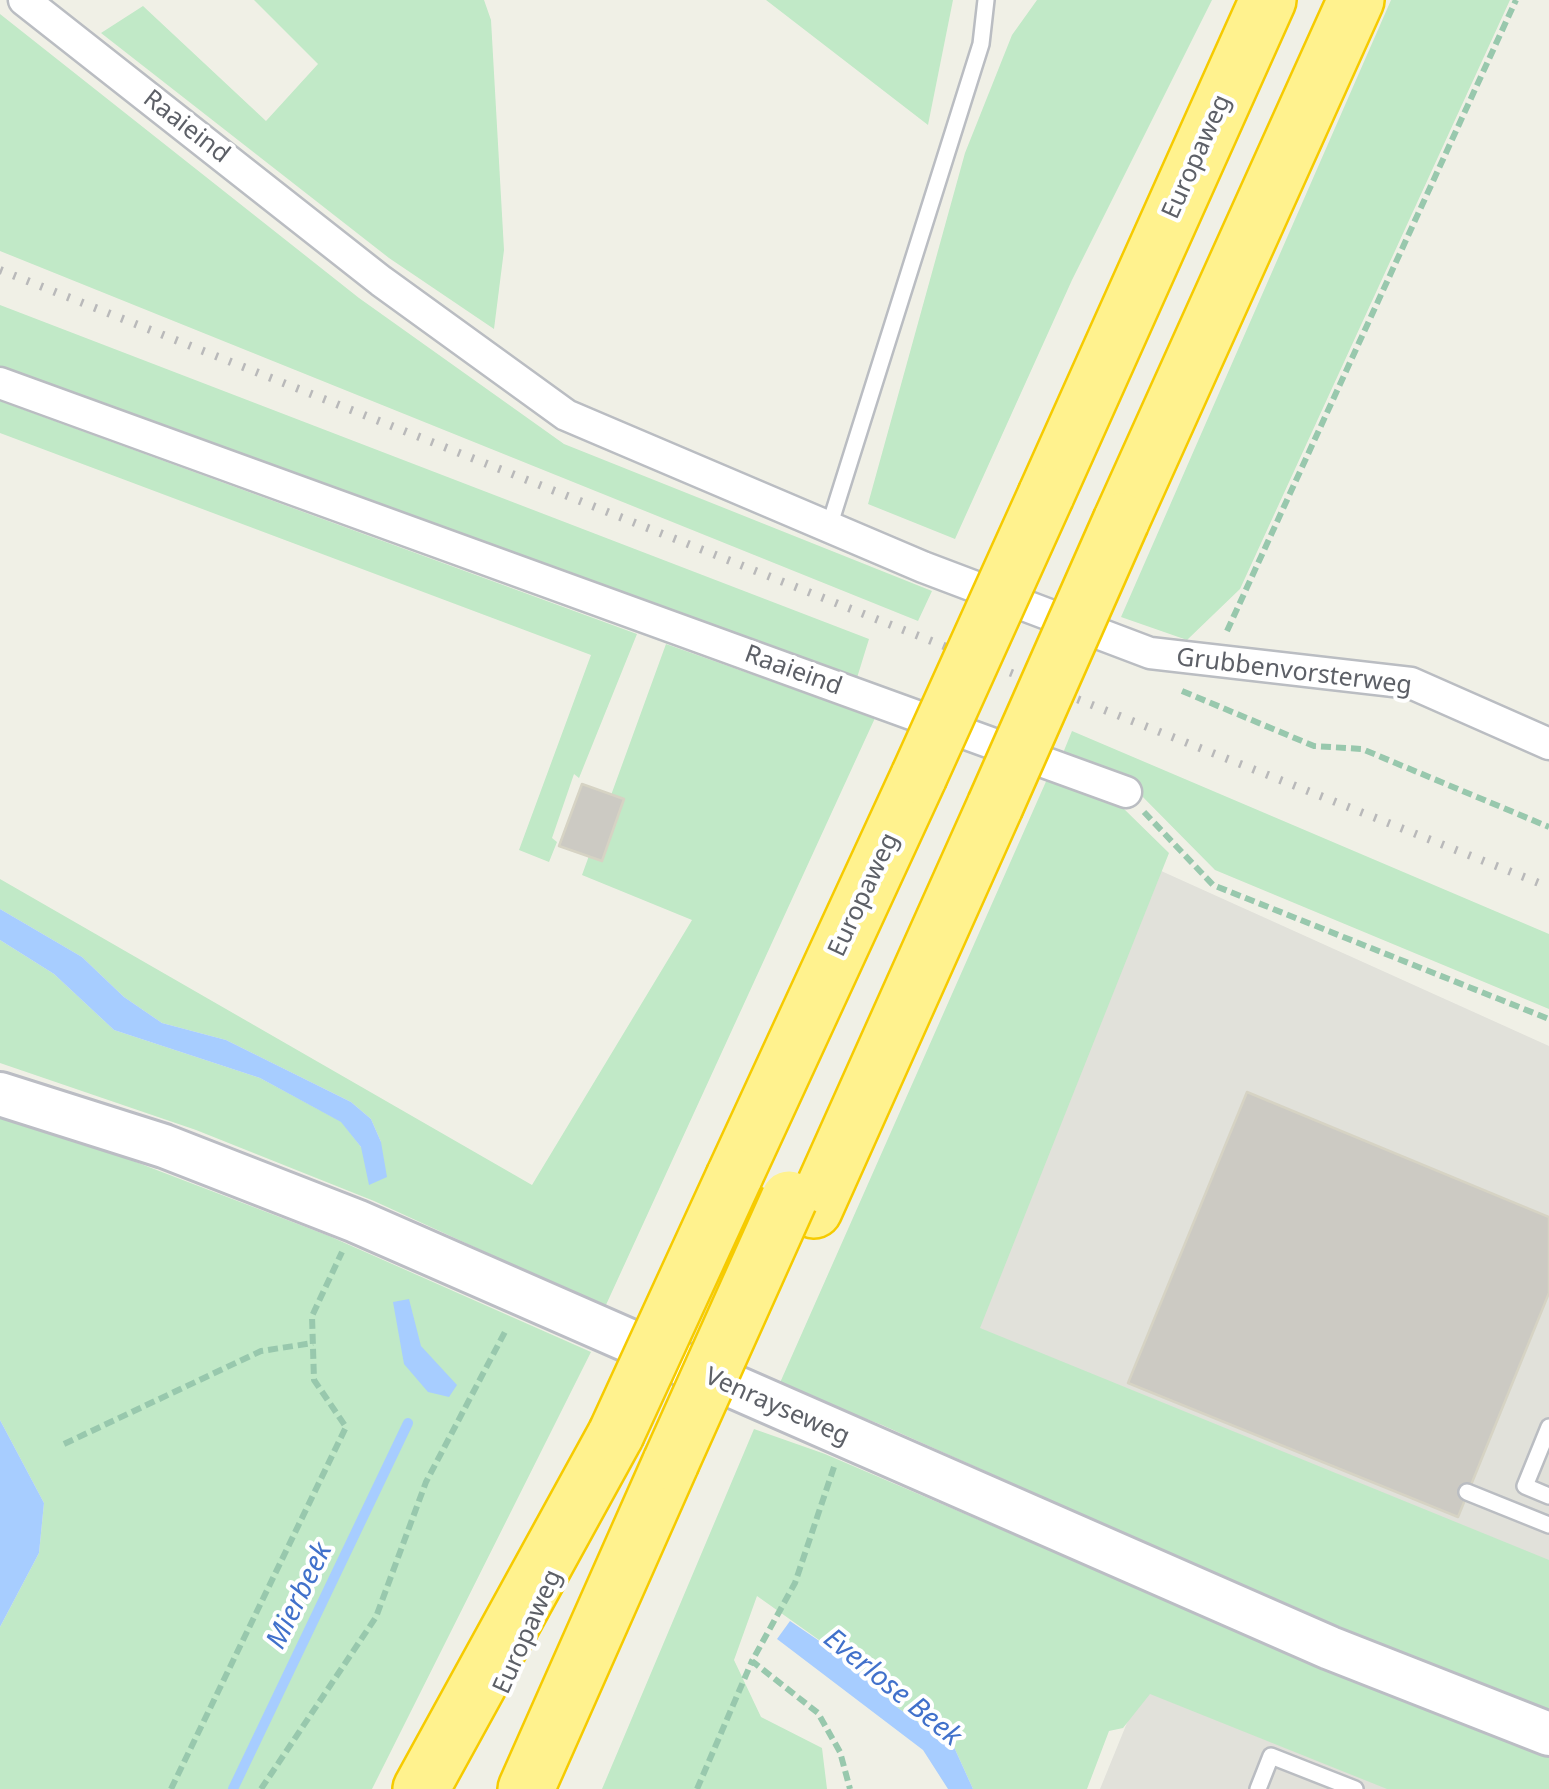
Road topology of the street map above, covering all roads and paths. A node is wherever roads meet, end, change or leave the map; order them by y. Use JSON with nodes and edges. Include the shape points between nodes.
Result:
{"nodes":[{"id":1,"x":24,"y":0,"type":"edge"},
{"id":2,"x":986,"y":0,"type":"edge"},
{"id":3,"x":1268,"y":0,"type":"edge"},
{"id":4,"x":1326,"y":0,"type":"edge"},
{"id":5,"x":1356,"y":0,"type":"edge"},
{"id":6,"x":1516,"y":0,"type":"edge"},
{"id":7,"x":0,"y":382,"type":"edge"},
{"id":8,"x":1109,"y":517,"type":"junction"},
{"id":9,"x":829,"y":527,"type":"junction"},
{"id":10,"x":923,"y":567,"type":"joint"},
{"id":11,"x":1212,"y":664,"type":"junction"},
{"id":12,"x":1549,"y":744,"type":"edge"},
{"id":13,"x":1126,"y":792,"type":"joint"},
{"id":14,"x":1549,"y":1019,"type":"edge"},
{"id":15,"x":0,"y":1094,"type":"edge"},
{"id":16,"x":356,"y":1221,"type":"junction"},
{"id":17,"x":524,"y":1296,"type":"junction"},
{"id":18,"x":313,"y":1343,"type":"junction"},
{"id":19,"x":1549,"y":1427,"type":"edge"},
{"id":20,"x":616,"y":1434,"type":"junction"},
{"id":21,"x":843,"y":1437,"type":"junction"},
{"id":22,"x":64,"y":1444,"type":"dead end"},
{"id":23,"x":686,"y":1466,"type":"junction"},
{"id":24,"x":1467,"y":1492,"type":"dead end"},
{"id":25,"x":1549,"y":1496,"type":"edge"},
{"id":26,"x":1549,"y":1525,"type":"edge"},
{"id":27,"x":752,"y":1661,"type":"junction"},
{"id":28,"x":1549,"y":1734,"type":"edge"},
{"id":29,"x":170,"y":1789,"type":"edge"},
{"id":30,"x":261,"y":1789,"type":"edge"},
{"id":31,"x":422,"y":1789,"type":"edge"},
{"id":32,"x":458,"y":1789,"type":"edge"},
{"id":33,"x":526,"y":1789,"type":"edge"},
{"id":34,"x":556,"y":1789,"type":"edge"},
{"id":35,"x":697,"y":1789,"type":"edge"},
{"id":36,"x":850,"y":1789,"type":"edge"},
{"id":37,"x":1258,"y":1789,"type":"edge"},
{"id":38,"x":1355,"y":1789,"type":"edge"}],
"edges":[{"from":1,"to":9,"type":"street","name":"Raaieind","via":[[381,282],[566,416]]},
{"from":2,"to":9,"type":"lane","via":[[982,44]]},
{"from":3,"to":20,"type":"highway","name":"Europaweg","bridge":true},
{"from":4,"to":8,"type":"highway"},
{"from":5,"to":8,"type":"highway"},
{"from":6,"to":11,"type":"path"},
{"from":7,"to":13,"type":"street","name":"Raaieind"},
{"from":8,"to":23,"type":"highway","bridge":true},
{"from":9,"to":10,"type":"street","name":"Raaieind"},
{"from":10,"to":11,"type":"street","name":"Grubbenvorsterweg","via":[[1150,654]]},
{"from":11,"to":12,"type":"street","name":"Grubbenvorsterweg","via":[[1410,683]]},
{"from":13,"to":14,"type":"path","via":[[1212,885]]},
{"from":15,"to":16,"type":"main road","name":"Venrayseweg","via":[[164,1146]]},
{"from":16,"to":17,"type":"main road","name":"Venrayseweg"},
{"from":16,"to":18,"type":"path","via":[[312,1316]]},
{"from":17,"to":21,"type":"main road","name":"Venrayseweg"},
{"from":17,"to":30,"type":"path","via":[[426,1482],[376,1617]]},
{"from":18,"to":22,"type":"path","via":[[261,1351]]},
{"from":18,"to":29,"type":"path","via":[[314,1380],[346,1427]]},
{"from":19,"to":25,"type":"lane","via":[[1525,1486]]},
{"from":20,"to":31,"type":"highway"},
{"from":20,"to":32,"type":"highway","name":"Europaweg"},
{"from":21,"to":27,"type":"path","via":[[795,1583]]},
{"from":21,"to":28,"type":"main road","name":"Venrayseweg","via":[[1330,1648]]},
{"from":23,"to":33,"type":"highway"},
{"from":23,"to":34,"type":"highway"},
{"from":24,"to":26,"type":"lane"},
{"from":27,"to":35,"type":"path"},
{"from":27,"to":36,"type":"path","via":[[818,1714],[840,1752]]},
{"from":37,"to":38,"type":"lane","via":[[1271,1756]]}]}
